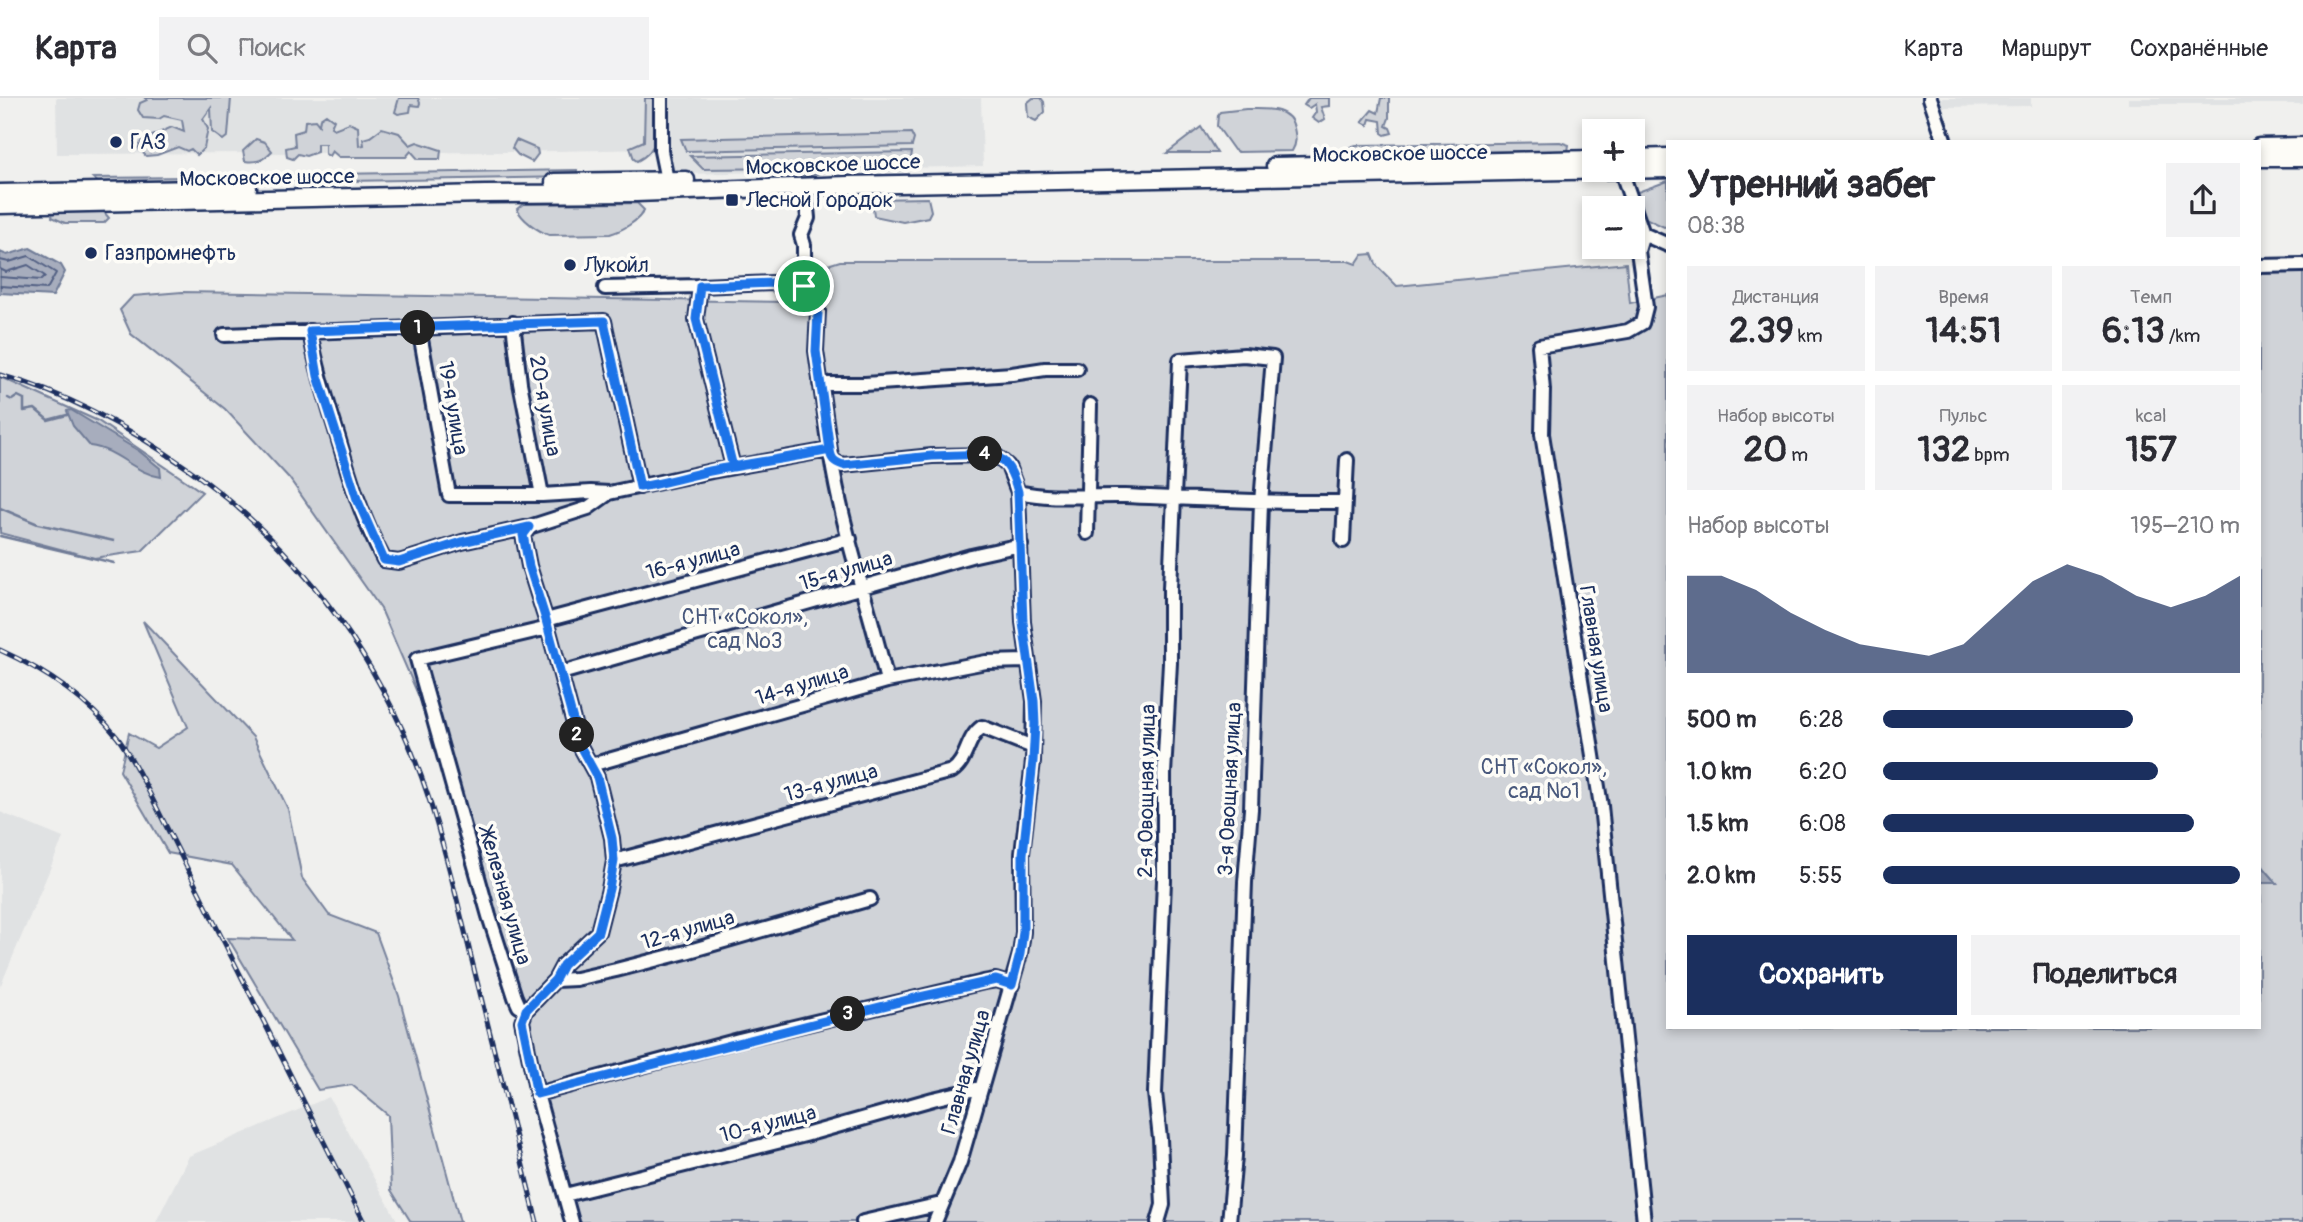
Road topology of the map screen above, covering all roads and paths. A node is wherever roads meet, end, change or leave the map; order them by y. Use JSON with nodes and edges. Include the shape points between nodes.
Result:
{"nodes":[{"id":1,"x":662,"y":98,"type":"edge"},
{"id":2,"x":1930,"y":98,"type":"edge"},
{"id":3,"x":1944,"y":140,"type":"edge"},
{"id":4,"x":2303,"y":146,"type":"edge"},
{"id":5,"x":2261,"y":147,"type":"edge"},
{"id":6,"x":1666,"y":157,"type":"edge"},
{"id":7,"x":1645,"y":158,"type":"edge"},
{"id":8,"x":2303,"y":158,"type":"edge"},
{"id":9,"x":1582,"y":159,"type":"edge"},
{"id":10,"x":2261,"y":159,"type":"edge"},
{"id":11,"x":1645,"y":169,"type":"edge"},
{"id":12,"x":1666,"y":169,"type":"edge"},
{"id":13,"x":1582,"y":170,"type":"edge"},
{"id":14,"x":940,"y":178,"type":"junction"},
{"id":15,"x":670,"y":186,"type":"junction"},
{"id":16,"x":805,"y":186,"type":"junction"},
{"id":17,"x":0,"y":192,"type":"edge"},
{"id":18,"x":0,"y":205,"type":"edge"},
{"id":19,"x":1645,"y":235,"type":"edge"},
{"id":20,"x":1666,"y":244,"type":"edge"},
{"id":21,"x":1639,"y":259,"type":"edge"},
{"id":22,"x":2303,"y":265,"type":"edge"},
{"id":23,"x":2261,"y":266,"type":"edge"},
{"id":24,"x":700,"y":286,"type":"junction"},
{"id":25,"x":804,"y":286,"type":"junction"},
{"id":26,"x":605,"y":288,"type":"dead end"},
{"id":27,"x":513,"y":323,"type":"junction"},
{"id":28,"x":419,"y":328,"type":"junction"},
{"id":29,"x":310,"y":331,"type":"junction"},
{"id":30,"x":224,"y":335,"type":"dead end"},
{"id":31,"x":1180,"y":360,"type":"joint"},
{"id":32,"x":1077,"y":369,"type":"dead end"},
{"id":33,"x":820,"y":384,"type":"junction"},
{"id":34,"x":1090,"y":405,"type":"dead end"},
{"id":35,"x":830,"y":454,"type":"junction"},
{"id":36,"x":1347,"y":460,"type":"dead end"},
{"id":37,"x":733,"y":467,"type":"junction"},
{"id":38,"x":640,"y":487,"type":"junction"},
{"id":39,"x":1018,"y":492,"type":"junction"},
{"id":40,"x":609,"y":493,"type":"junction"},
{"id":41,"x":542,"y":495,"type":"junction"},
{"id":42,"x":1087,"y":497,"type":"junction"},
{"id":43,"x":1174,"y":499,"type":"junction"},
{"id":44,"x":1261,"y":502,"type":"junction"},
{"id":45,"x":1345,"y":502,"type":"junction"},
{"id":46,"x":526,"y":531,"type":"junction"},
{"id":47,"x":1087,"y":533,"type":"dead end"},
{"id":48,"x":850,"y":539,"type":"junction"},
{"id":49,"x":1343,"y":541,"type":"dead end"},
{"id":50,"x":1021,"y":545,"type":"junction"},
{"id":51,"x":863,"y":586,"type":"junction"},
{"id":52,"x":547,"y":624,"type":"junction"},
{"id":53,"x":417,"y":659,"type":"joint"},
{"id":54,"x":1028,"y":660,"type":"junction"},
{"id":55,"x":561,"y":673,"type":"junction"},
{"id":56,"x":887,"y":681,"type":"junction"},
{"id":57,"x":1033,"y":747,"type":"junction"},
{"id":58,"x":591,"y":765,"type":"junction"},
{"id":59,"x":614,"y":861,"type":"junction"},
{"id":60,"x":870,"y":899,"type":"dead end"},
{"id":61,"x":555,"y":980,"type":"junction"},
{"id":62,"x":1012,"y":985,"type":"junction"},
{"id":63,"x":526,"y":1010,"type":"junction"},
{"id":64,"x":980,"y":1088,"type":"junction"},
{"id":65,"x":537,"y":1094,"type":"junction"},
{"id":66,"x":565,"y":1195,"type":"junction"},
{"id":67,"x":942,"y":1204,"type":"junction"},
{"id":68,"x":572,"y":1222,"type":"edge"},
{"id":69,"x":863,"y":1222,"type":"edge"},
{"id":70,"x":935,"y":1222,"type":"edge"},
{"id":71,"x":1158,"y":1222,"type":"edge"},
{"id":72,"x":1229,"y":1222,"type":"edge"},
{"id":73,"x":1644,"y":1222,"type":"edge"}],
"edges":[{"from":1,"to":15,"type":"street","via":[[661,146]]},
{"from":2,"to":3,"type":"street"},
{"from":4,"to":5,"type":"main road"},
{"from":6,"to":7,"type":"main road"},
{"from":8,"to":10,"type":"main road"},
{"from":9,"to":14,"type":"main road","name":"Московское шоссе"},
{"from":11,"to":12,"type":"main road","name":"Московское шоссе"},
{"from":13,"to":14,"type":"main road","name":"Московское шоссе"},
{"from":14,"to":15,"type":"main road","name":"Московское шоссе"},
{"from":14,"to":16,"type":"main road","name":"Московское шоссе"},
{"from":15,"to":16,"type":"main road","name":"Московское шоссе"},
{"from":15,"to":17,"type":"main road","name":"Московское шоссе"},
{"from":15,"to":18,"type":"main road","name":"Московское шоссе"},
{"from":16,"to":25,"type":"street","via":[[808,218],[801,235]]},
{"from":19,"to":20,"type":"street"},
{"from":21,"to":73,"type":"street","name":"Главная улица","via":[[1646,307],[1642,323],[1628,331],[1539,346],[1538,354],[1542,434],[1601,806]]},
{"from":22,"to":23,"type":"street"},
{"from":24,"to":25,"type":"street"},
{"from":24,"to":26,"type":"street"},
{"from":24,"to":37,"type":"street","via":[[696,319]]},
{"from":25,"to":33,"type":"street","via":[[813,293],[818,312]]},
{"from":27,"to":28,"type":"street"},
{"from":27,"to":38,"type":"street","via":[[604,321]]},
{"from":27,"to":41,"type":"street","name":"20-я улица"},
{"from":28,"to":29,"type":"street"},
{"from":28,"to":41,"type":"street","name":"19-я улица","via":[[449,495]]},
{"from":29,"to":30,"type":"street"},
{"from":29,"to":46,"type":"street","via":[[318,376],[357,499],[384,560],[392,563],[462,542]]},
{"from":31,"to":43,"type":"street","name":"2-я Овощная улица"},
{"from":31,"to":44,"type":"street","name":"3-я Овощная улица","via":[[1244,355],[1273,358]]},
{"from":32,"to":33,"type":"street"},
{"from":33,"to":35,"type":"street"},
{"from":34,"to":42,"type":"street"},
{"from":35,"to":37,"type":"street"},
{"from":35,"to":39,"type":"street","name":"Главная улица","via":[[843,465],[995,455],[1007,466]]},
{"from":35,"to":48,"type":"street"},
{"from":36,"to":45,"type":"street"},
{"from":37,"to":38,"type":"street"},
{"from":38,"to":40,"type":"street"},
{"from":39,"to":42,"type":"street"},
{"from":39,"to":50,"type":"street","name":"Главная улица"},
{"from":40,"to":41,"type":"street"},
{"from":40,"to":46,"type":"street","via":[[588,508]]},
{"from":42,"to":43,"type":"street"},
{"from":42,"to":47,"type":"street"},
{"from":43,"to":44,"type":"street"},
{"from":43,"to":71,"type":"street","name":"2-я Овощная улица","via":[[1155,1093],[1163,1205]]},
{"from":44,"to":45,"type":"street"},
{"from":44,"to":72,"type":"street","name":"3-я Овощная улица","via":[[1251,809]]},
{"from":45,"to":49,"type":"street"},
{"from":46,"to":52,"type":"street","via":[[529,566]]},
{"from":48,"to":51,"type":"street"},
{"from":48,"to":52,"type":"street","name":"16-я улица"},
{"from":50,"to":51,"type":"street","name":"15-я улица"},
{"from":50,"to":54,"type":"street","name":"Главная улица"},
{"from":51,"to":55,"type":"street","name":"15-я улица"},
{"from":51,"to":56,"type":"street"},
{"from":52,"to":53,"type":"street","name":"16-я улица"},
{"from":52,"to":55,"type":"street"},
{"from":53,"to":63,"type":"street","name":"Железная улица","via":[[493,928],[515,997]]},
{"from":54,"to":56,"type":"street","name":"14-я улица","via":[[986,662]]},
{"from":54,"to":57,"type":"street","name":"Главная улица","via":[[1034,701]]},
{"from":55,"to":58,"type":"street","via":[[580,746]]},
{"from":56,"to":58,"type":"street","name":"14-я улица"},
{"from":57,"to":59,"type":"street","name":"13-я улица","via":[[982,727],[952,771]]},
{"from":57,"to":62,"type":"street","name":"Главная улица","via":[[1023,854],[1023,932]]},
{"from":58,"to":59,"type":"street","via":[[605,806]]},
{"from":59,"to":61,"type":"street","via":[[598,932],[563,965]]},
{"from":60,"to":61,"type":"street","name":"12-я улица","via":[[616,970]]},
{"from":61,"to":63,"type":"street"},
{"from":62,"to":64,"type":"street","name":"Главная улица"},
{"from":62,"to":65,"type":"street","via":[[996,980],[911,999]]},
{"from":63,"to":65,"type":"street","name":"Железная улица","via":[[522,1021]]},
{"from":64,"to":66,"type":"street","name":"10-я улица"},
{"from":64,"to":67,"type":"street","name":"Главная улица","via":[[960,1161]]},
{"from":65,"to":66,"type":"street","name":"Железная улица"},
{"from":66,"to":68,"type":"street","name":"Железная улица"},
{"from":67,"to":69,"type":"street"},
{"from":67,"to":70,"type":"street","name":"Главная улица"}]}
